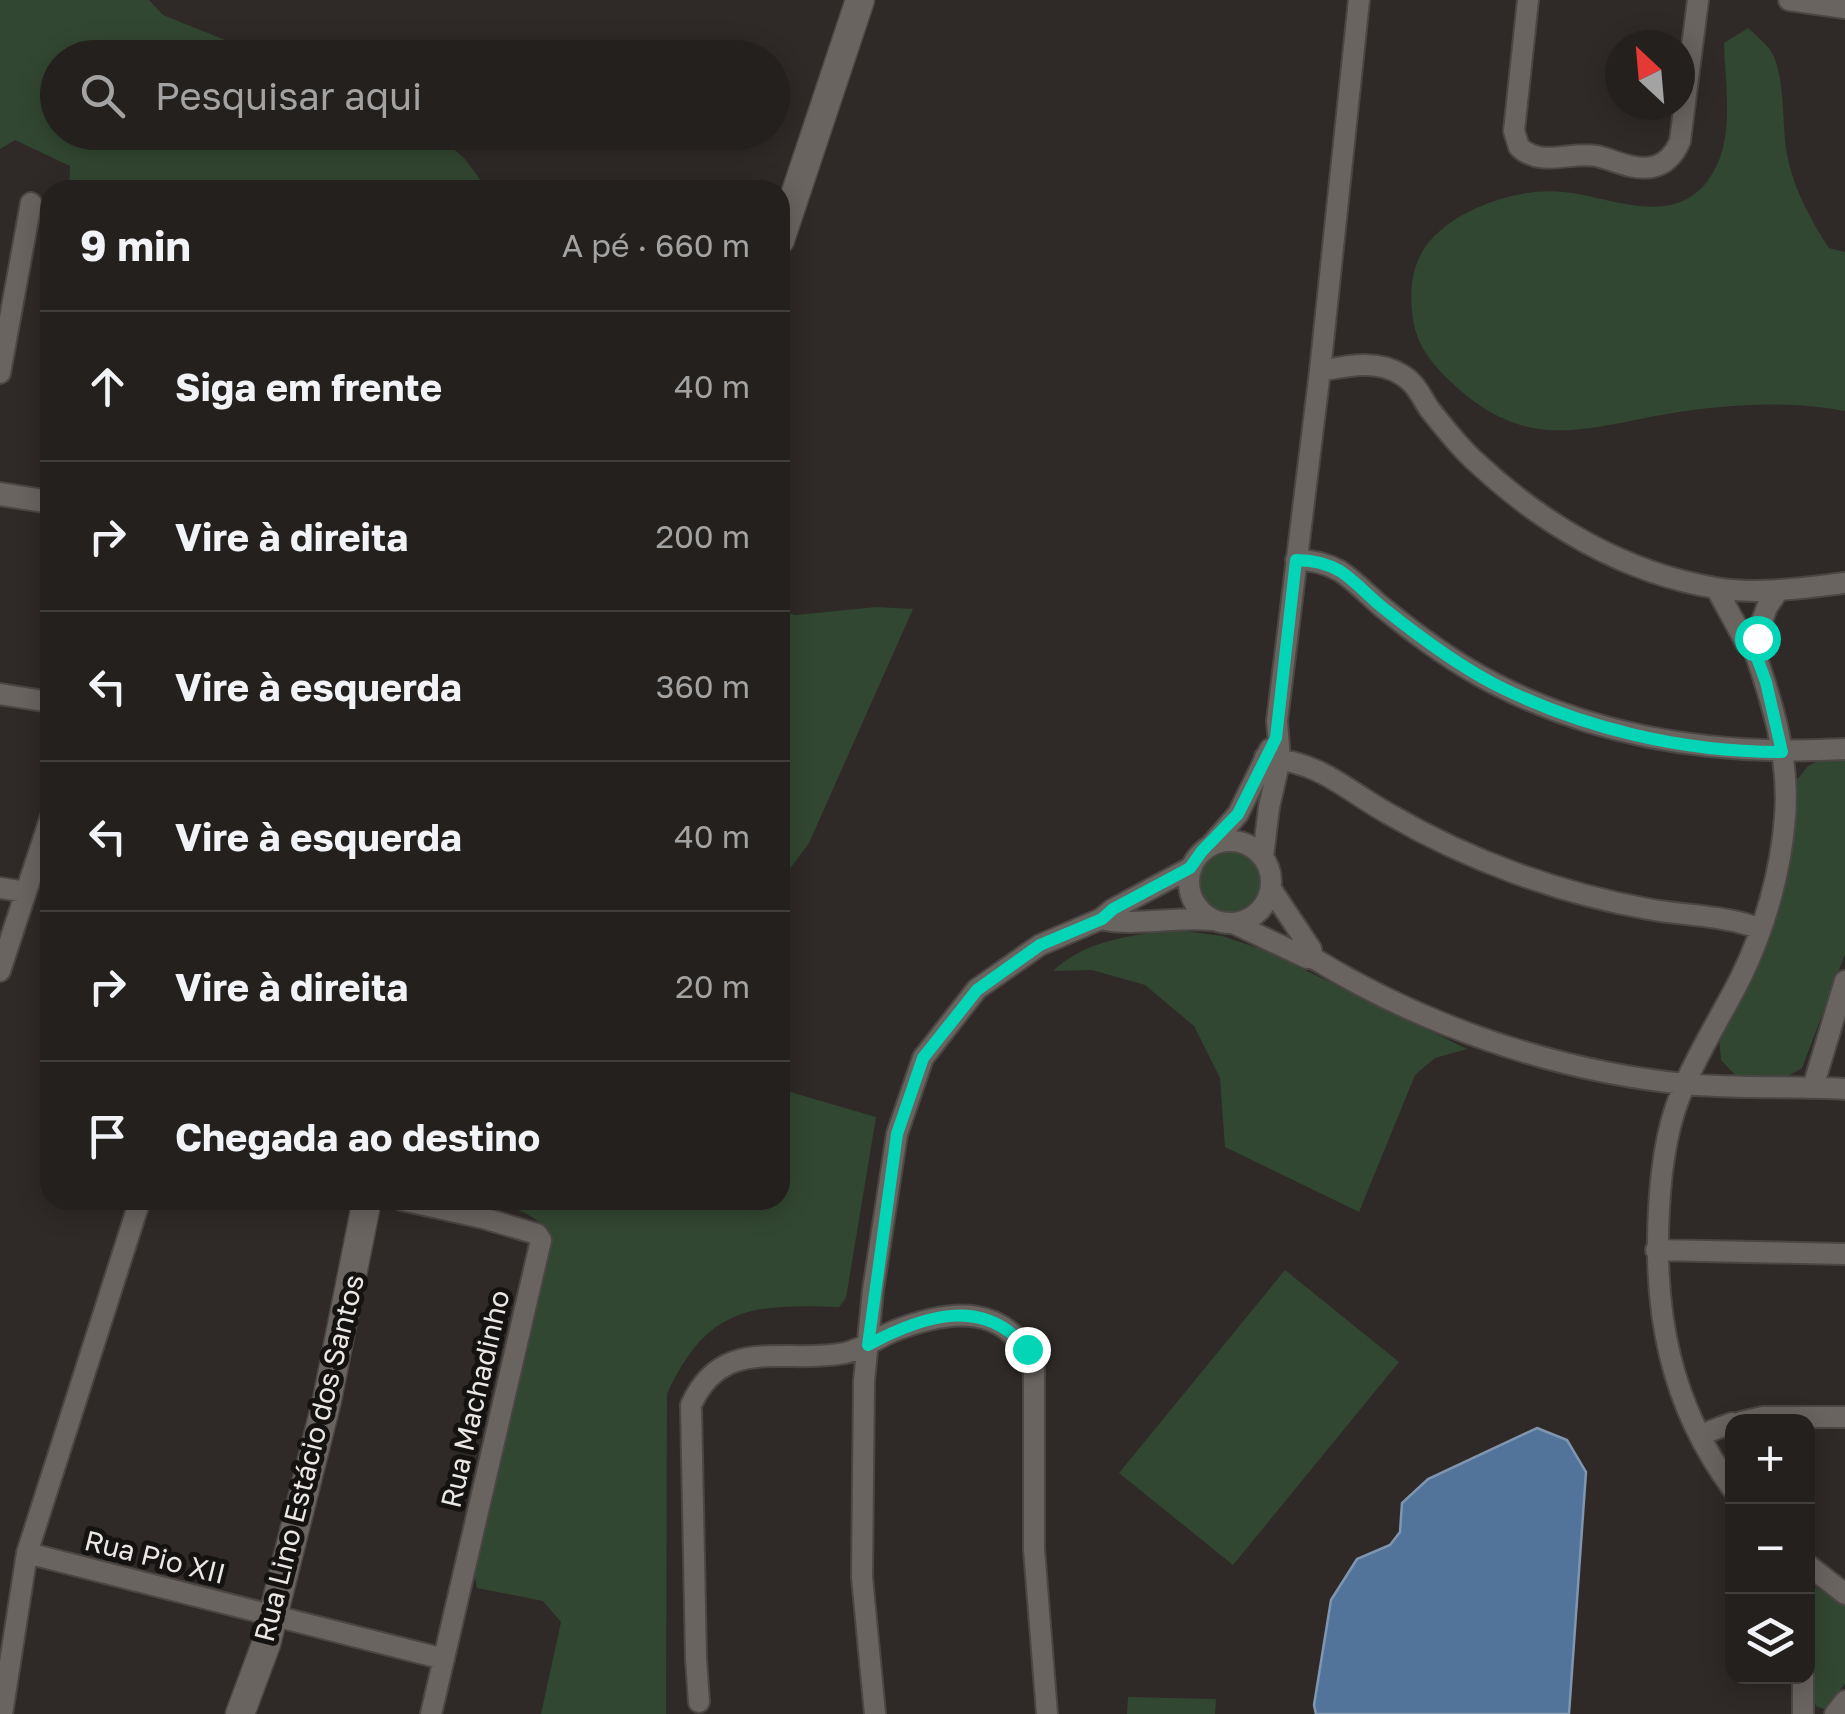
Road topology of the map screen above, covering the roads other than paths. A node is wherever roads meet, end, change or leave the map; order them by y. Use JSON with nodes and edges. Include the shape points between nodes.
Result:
{"nodes":[{"id":1,"x":860,"y":0,"type":"edge"},
{"id":2,"x":1359,"y":0,"type":"edge"},
{"id":3,"x":1528,"y":0,"type":"edge"},
{"id":4,"x":1698,"y":0,"type":"edge"},
{"id":5,"x":1789,"y":0,"type":"edge"},
{"id":6,"x":1845,"y":8,"type":"edge"},
{"id":7,"x":30,"y":204,"type":"dead end"},
{"id":8,"x":790,"y":210,"type":"edge"},
{"id":9,"x":1320,"y":370,"type":"junction"},
{"id":10,"x":0,"y":373,"type":"edge"},
{"id":11,"x":0,"y":494,"type":"edge"},
{"id":12,"x":40,"y":500,"type":"edge"},
{"id":13,"x":1296,"y":560,"type":"junction"},
{"id":14,"x":1845,"y":583,"type":"edge"},
{"id":15,"x":1716,"y":588,"type":"junction"},
{"id":16,"x":1778,"y":591,"type":"junction"},
{"id":17,"x":1753,"y":647,"type":"junction"},
{"id":18,"x":0,"y":694,"type":"edge"},
{"id":19,"x":40,"y":700,"type":"edge"},
{"id":20,"x":1845,"y":749,"type":"edge"},
{"id":21,"x":1274,"y":751,"type":"junction"},
{"id":22,"x":1782,"y":752,"type":"junction"},
{"id":23,"x":1211,"y":845,"type":"junction"},
{"id":24,"x":40,"y":849,"type":"edge"},
{"id":25,"x":1263,"y":857,"type":"junction"},
{"id":26,"x":1190,"y":868,"type":"junction"},
{"id":27,"x":0,"y":888,"type":"edge"},
{"id":28,"x":1271,"y":890,"type":"junction"},
{"id":29,"x":26,"y":892,"type":"junction"},
{"id":30,"x":1102,"y":919,"type":"junction"},
{"id":31,"x":1222,"y":922,"type":"junction"},
{"id":32,"x":1761,"y":929,"type":"junction"},
{"id":33,"x":1313,"y":958,"type":"junction"},
{"id":34,"x":0,"y":971,"type":"edge"},
{"id":35,"x":1845,"y":982,"type":"edge"},
{"id":36,"x":1685,"y":1084,"type":"junction"},
{"id":37,"x":1814,"y":1087,"type":"junction"},
{"id":38,"x":1845,"y":1089,"type":"edge"},
{"id":39,"x":137,"y":1210,"type":"edge"},
{"id":40,"x":366,"y":1210,"type":"edge"},
{"id":41,"x":447,"y":1210,"type":"edge"},
{"id":42,"x":1656,"y":1250,"type":"junction"},
{"id":43,"x":1845,"y":1254,"type":"edge"},
{"id":44,"x":868,"y":1345,"type":"junction"},
{"id":45,"x":1815,"y":1417,"type":"edge"},
{"id":46,"x":1845,"y":1417,"type":"edge"},
{"id":47,"x":1725,"y":1427,"type":"edge"},
{"id":48,"x":1700,"y":1436,"type":"junction"},
{"id":49,"x":1725,"y":1477,"type":"edge"},
{"id":50,"x":26,"y":1553,"type":"junction"},
{"id":51,"x":1815,"y":1573,"type":"edge"},
{"id":52,"x":1845,"y":1594,"type":"edge"},
{"id":53,"x":273,"y":1616,"type":"junction"},
{"id":54,"x":444,"y":1659,"type":"junction"},
{"id":55,"x":1803,"y":1684,"type":"edge"},
{"id":56,"x":1845,"y":1701,"type":"edge"},
{"id":57,"x":700,"y":1702,"type":"dead end"},
{"id":58,"x":1804,"y":1712,"type":"edge"},
{"id":59,"x":2,"y":1714,"type":"edge"},
{"id":60,"x":240,"y":1714,"type":"edge"},
{"id":61,"x":430,"y":1714,"type":"edge"},
{"id":62,"x":875,"y":1714,"type":"edge"},
{"id":63,"x":1047,"y":1714,"type":"edge"},
{"id":64,"x":1836,"y":1714,"type":"edge"}],
"edges":[{"from":1,"to":8,"type":"main road"},
{"from":2,"to":9,"type":"street"},
{"from":3,"to":4,"type":"street","via":[[1514,131],[1519,147],[1533,157],[1592,155],[1641,168],[1661,164],[1680,140]]},
{"from":5,"to":6,"type":"street"},
{"from":7,"to":10,"type":"street"},
{"from":9,"to":13,"type":"street"},
{"from":9,"to":15,"type":"street","via":[[1366,365],[1404,376],[1474,460],[1552,522],[1642,569]]},
{"from":11,"to":12,"type":"street"},
{"from":13,"to":21,"type":"street"},
{"from":13,"to":22,"type":"street","via":[[1340,571],[1444,654],[1557,712],[1639,737]]},
{"from":14,"to":16,"type":"street"},
{"from":15,"to":16,"type":"street"},
{"from":15,"to":17,"type":"street"},
{"from":16,"to":17,"type":"street"},
{"from":17,"to":22,"type":"street"},
{"from":18,"to":19,"type":"street"},
{"from":20,"to":22,"type":"street"},
{"from":21,"to":23,"type":"street","via":[[1238,814]]},
{"from":21,"to":25,"type":"street"},
{"from":21,"to":32,"type":"street","via":[[1518,874],[1646,909]]},
{"from":22,"to":32,"type":"street","via":[[1786,816]]},
{"from":23,"to":25,"type":"street","via":[[1234,840]]},
{"from":23,"to":26,"type":"street"},
{"from":24,"to":29,"type":"street"},
{"from":25,"to":28,"type":"street"},
{"from":26,"to":30,"type":"street"},
{"from":26,"to":31,"type":"street","via":[[1191,898]]},
{"from":27,"to":29,"type":"street"},
{"from":28,"to":31,"type":"street","via":[[1253,916]]},
{"from":28,"to":33,"type":"street"},
{"from":29,"to":34,"type":"street"},
{"from":30,"to":31,"type":"street"},
{"from":30,"to":44,"type":"street","via":[[1040,945],[977,990],[923,1058],[897,1134]]},
{"from":31,"to":33,"type":"street"},
{"from":32,"to":36,"type":"street"},
{"from":33,"to":36,"type":"street","via":[[1364,989],[1474,1036],[1568,1064]]},
{"from":35,"to":37,"type":"street"},
{"from":36,"to":37,"type":"street"},
{"from":36,"to":42,"type":"street","via":[[1661,1171]]},
{"from":37,"to":38,"type":"street"},
{"from":39,"to":50,"type":"street"},
{"from":40,"to":53,"type":"main road","name":"Rua Lino Estácio dos Santos"},
{"from":41,"to":54,"type":"street","name":"Rua Machadinho","via":[[538,1234],[540,1240]]},
{"from":42,"to":43,"type":"street"},
{"from":42,"to":48,"type":"street","via":[[1660,1317],[1676,1382]]},
{"from":44,"to":57,"type":"street","via":[[844,1353],[732,1360],[714,1370],[695,1395]]},
{"from":44,"to":62,"type":"street","via":[[862,1577]]},
{"from":44,"to":63,"type":"street","via":[[893,1331],[974,1315],[1004,1327],[1027,1349],[1036,1391],[1034,1550]]},
{"from":45,"to":46,"type":"street"},
{"from":47,"to":48,"type":"street"},
{"from":48,"to":49,"type":"street"},
{"from":50,"to":53,"type":"street","name":"Rua Pio XII"},
{"from":50,"to":59,"type":"street"},
{"from":51,"to":52,"type":"street"},
{"from":53,"to":54,"type":"street","name":"Rua Pio XII"},
{"from":53,"to":60,"type":"main road","name":"Rua Lino Estácio dos Santos"},
{"from":54,"to":61,"type":"street","name":"Rua Machadinho"},
{"from":55,"to":58,"type":"street"},
{"from":56,"to":64,"type":"street"}]}
